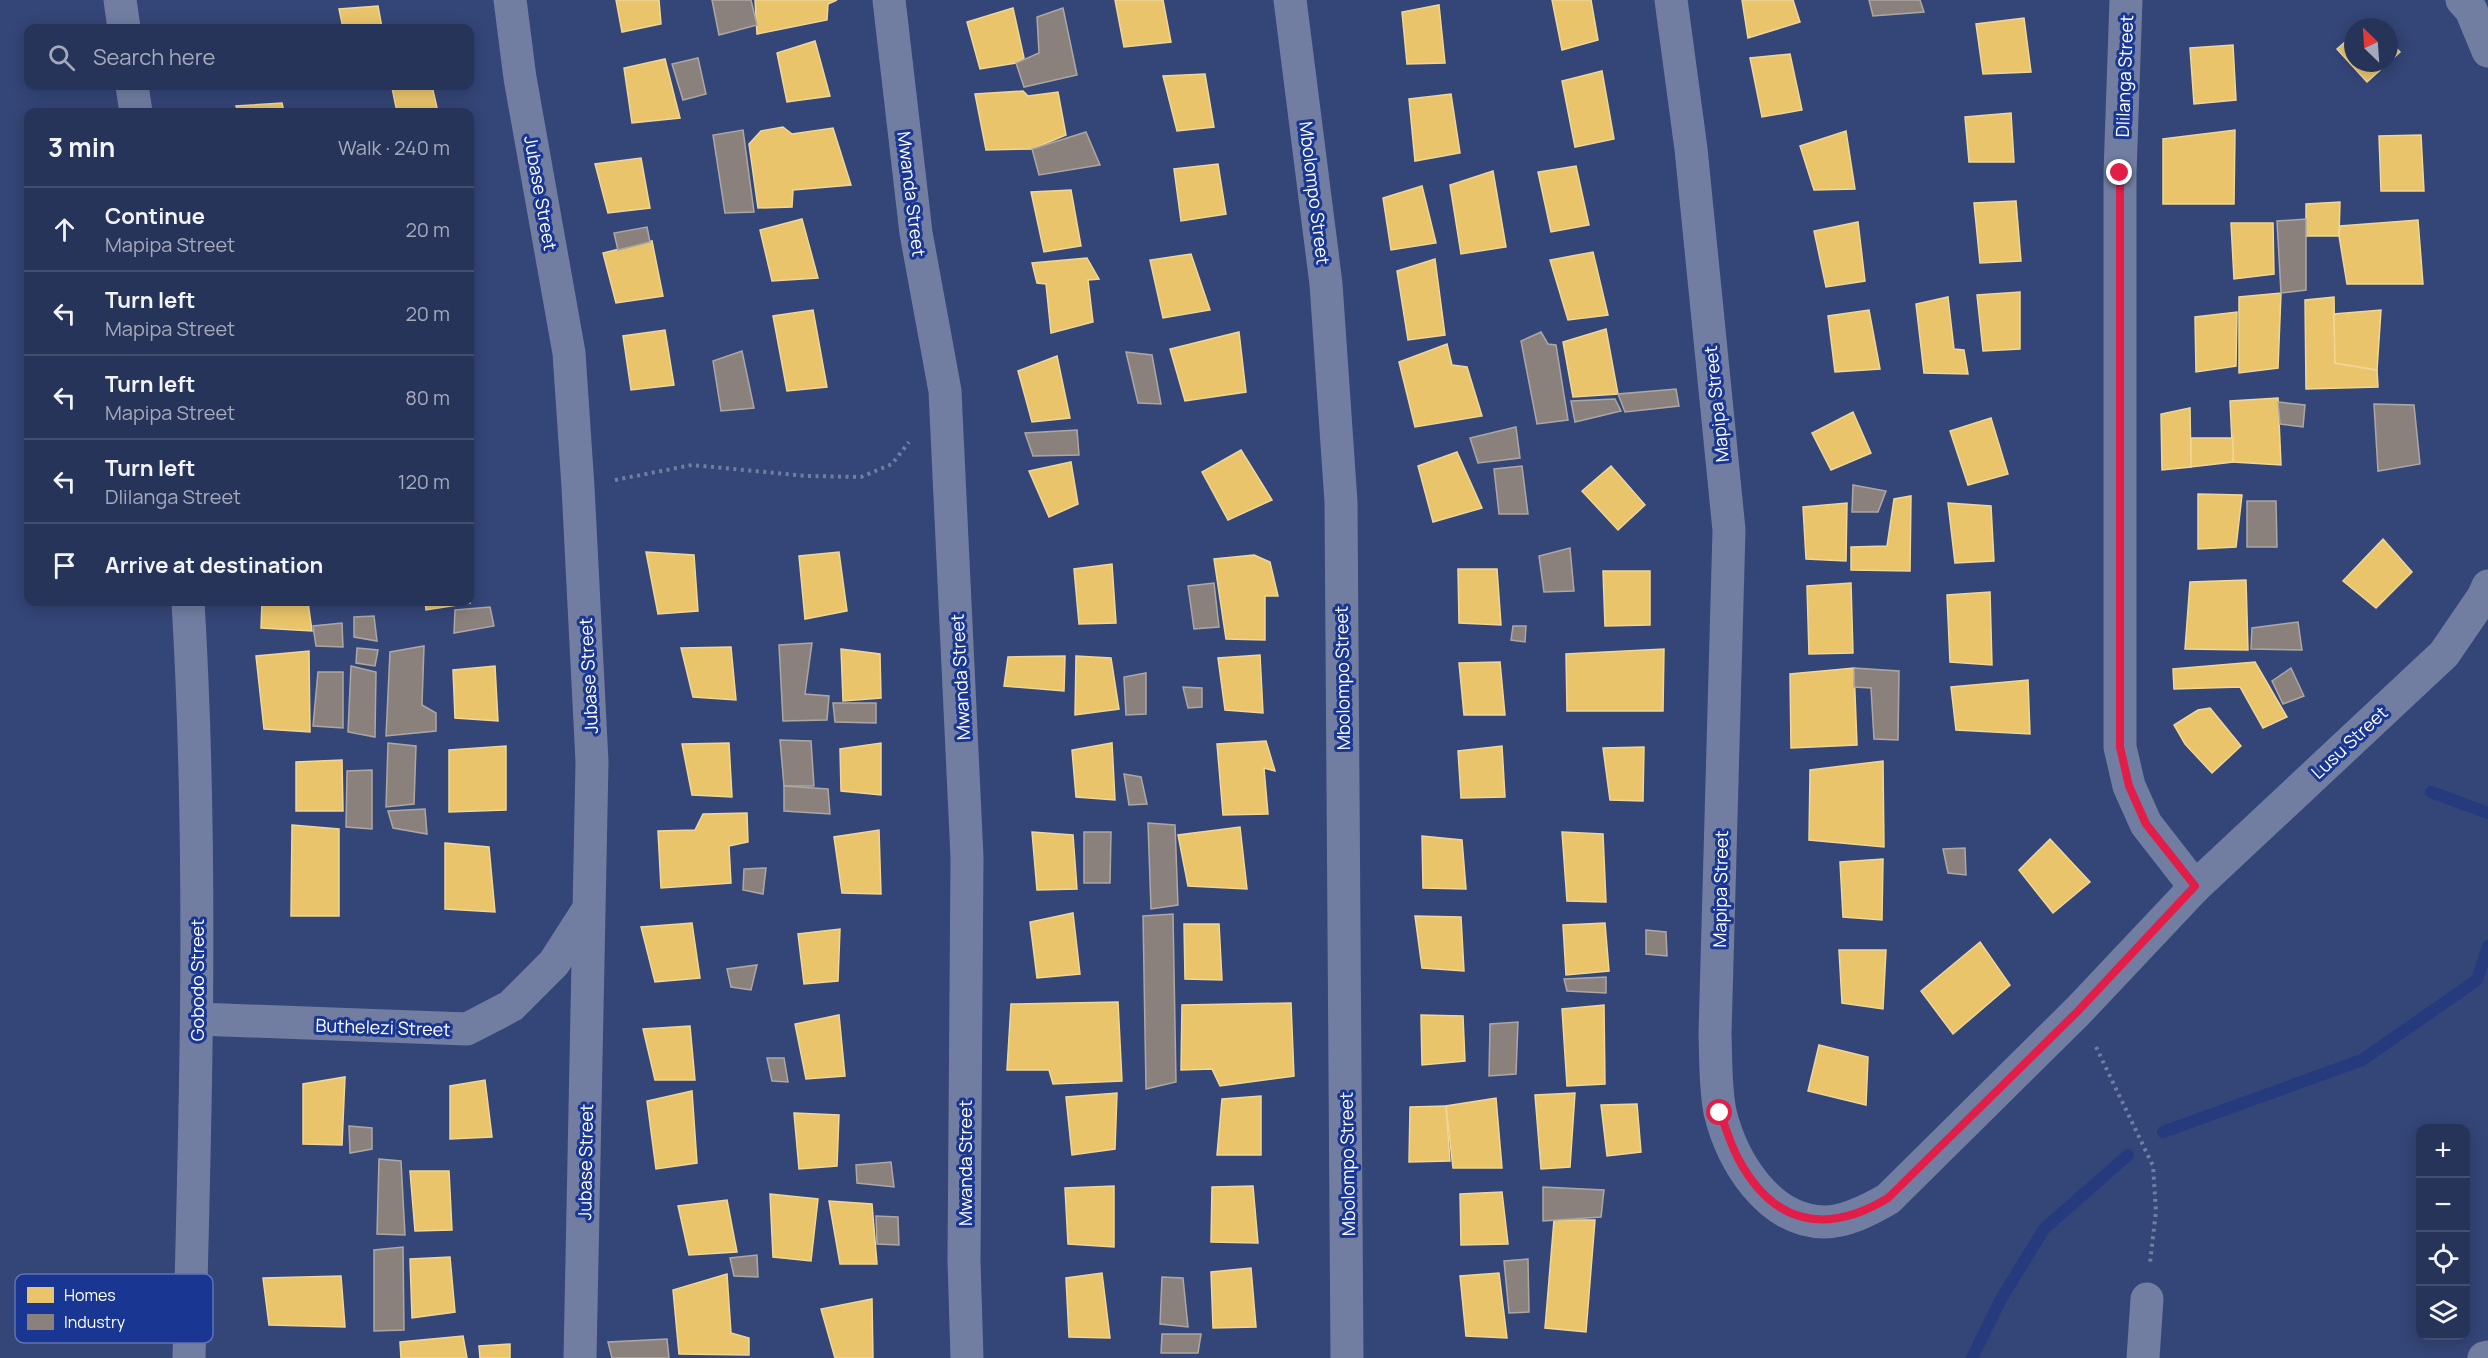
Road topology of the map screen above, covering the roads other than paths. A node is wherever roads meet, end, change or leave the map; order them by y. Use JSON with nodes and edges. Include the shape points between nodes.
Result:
{"nodes":[{"id":1,"x":120,"y":0,"type":"edge"},
{"id":2,"x":510,"y":0,"type":"edge"},
{"id":3,"x":889,"y":0,"type":"edge"},
{"id":4,"x":1290,"y":0,"type":"edge"},
{"id":5,"x":1671,"y":0,"type":"edge"},
{"id":6,"x":2126,"y":0,"type":"edge"},
{"id":7,"x":2462,"y":0,"type":"edge"},
{"id":8,"x":123,"y":24,"type":"edge"},
{"id":9,"x":2488,"y":51,"type":"edge"},
{"id":10,"x":133,"y":90,"type":"edge"},
{"id":11,"x":135,"y":108,"type":"edge"},
{"id":12,"x":2488,"y":586,"type":"edge"},
{"id":13,"x":188,"y":606,"type":"edge"},
{"id":14,"x":2195,"y":886,"type":"junction"},
{"id":15,"x":588,"y":910,"type":"junction"},
{"id":16,"x":198,"y":1019,"type":"junction"},
{"id":17,"x":191,"y":1274,"type":"edge"},
{"id":18,"x":2147,"y":1299,"type":"road end"},
{"id":19,"x":189,"y":1343,"type":"edge"},
{"id":20,"x":189,"y":1358,"type":"edge"},
{"id":21,"x":580,"y":1358,"type":"edge"},
{"id":22,"x":967,"y":1358,"type":"edge"},
{"id":23,"x":1347,"y":1358,"type":"edge"},
{"id":24,"x":2143,"y":1358,"type":"edge"}],
"edges":[{"from":1,"to":8,"type":"street"},
{"from":2,"to":15,"type":"street","name":"Jubase Street","via":[[569,353],[592,762]]},
{"from":3,"to":22,"type":"street","name":"Mwanda Street","via":[[916,233],[945,391],[967,857]]},
{"from":4,"to":23,"type":"street","name":"Mbolompo Street","via":[[1326,284],[1341,502]]},
{"from":5,"to":14,"type":"street","name":"Mapipa Street","via":[[1691,149],[1729,530],[1715,1034],[1720,1113],[1738,1160],[1758,1188],[1781,1209],[1802,1220],[1826,1222],[1866,1212],[1888,1198],[2078,1011]]},
{"from":6,"to":14,"type":"street","name":"Dlilanga Street","via":[[2120,173],[2120,747],[2129,786],[2146,824]]},
{"from":7,"to":9,"type":"street","via":[[2471,10]]},
{"from":10,"to":11,"type":"street"},
{"from":12,"to":14,"type":"street","name":"Lusu Street","via":[[2444,654]]},
{"from":13,"to":16,"type":"street","name":"Gobodo Street","via":[[193,674]]},
{"from":15,"to":16,"type":"street","name":"Buthelezi Street","via":[[554,963],[511,1006],[467,1029]]},
{"from":15,"to":21,"type":"street","name":"Jubase Street"},
{"from":16,"to":17,"type":"street","name":"Gobodo Street"},
{"from":18,"to":24,"type":"street"},
{"from":19,"to":20,"type":"street","name":"Gobodo Street"}]}
